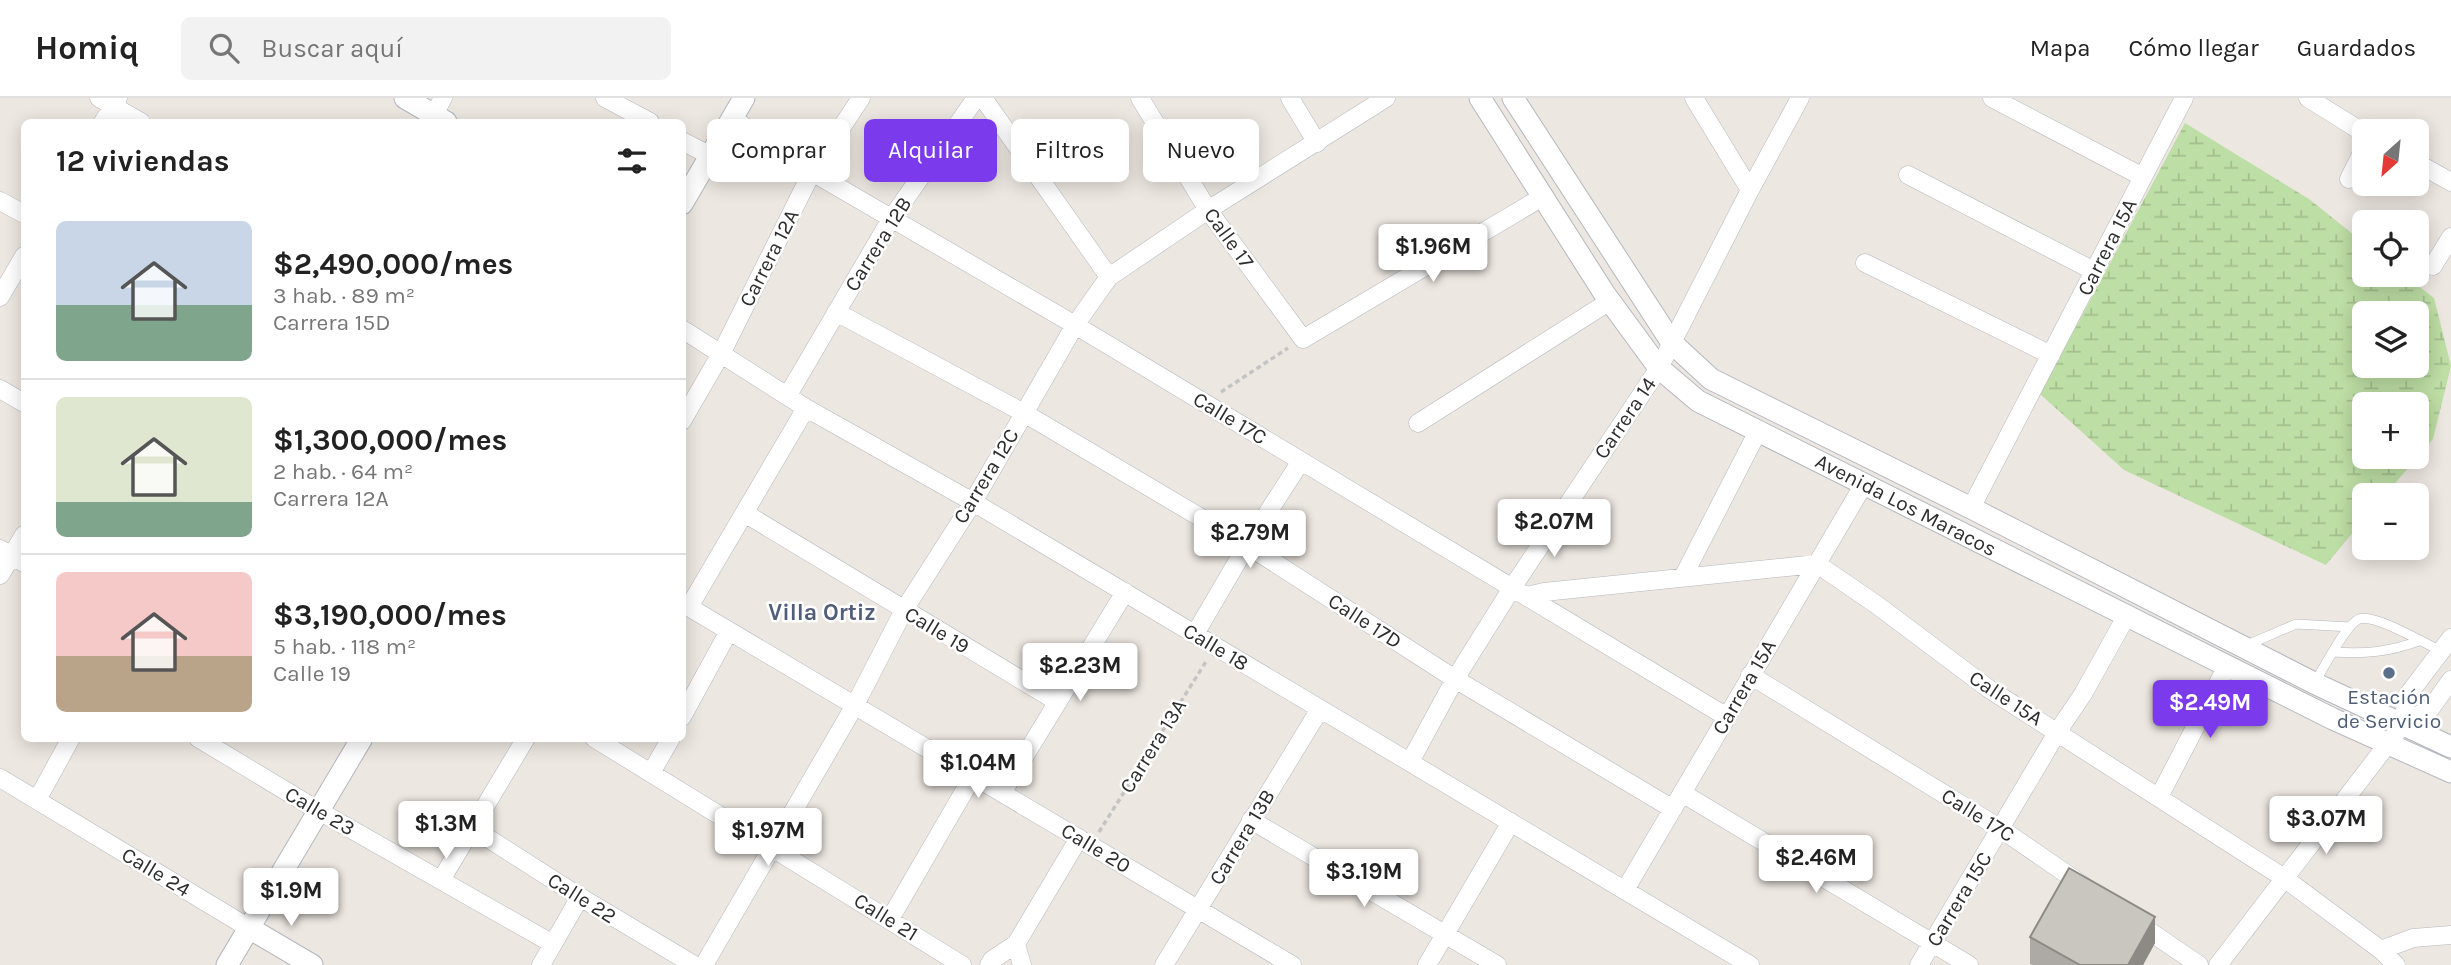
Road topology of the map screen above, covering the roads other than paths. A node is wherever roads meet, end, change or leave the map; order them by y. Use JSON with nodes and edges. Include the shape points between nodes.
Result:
{"nodes":[{"id":1,"x":405,"y":98,"type":"edge"},
{"id":2,"x":605,"y":98,"type":"edge"},
{"id":3,"x":744,"y":98,"type":"edge"},
{"id":4,"x":860,"y":98,"type":"edge"},
{"id":5,"x":976,"y":98,"type":"edge"},
{"id":6,"x":982,"y":98,"type":"edge"},
{"id":7,"x":1140,"y":98,"type":"edge"},
{"id":8,"x":1290,"y":98,"type":"edge"},
{"id":9,"x":1386,"y":98,"type":"edge"},
{"id":10,"x":1480,"y":98,"type":"edge"},
{"id":11,"x":1513,"y":98,"type":"edge"},
{"id":12,"x":1693,"y":98,"type":"edge"},
{"id":13,"x":1800,"y":98,"type":"edge"},
{"id":14,"x":1992,"y":98,"type":"edge"},
{"id":15,"x":2184,"y":98,"type":"edge"},
{"id":16,"x":2308,"y":98,"type":"edge"},
{"id":17,"x":110,"y":101,"type":"edge"},
{"id":18,"x":439,"y":115,"type":"edge"},
{"id":19,"x":104,"y":119,"type":"edge"},
{"id":20,"x":137,"y":119,"type":"edge"},
{"id":21,"x":644,"y":119,"type":"edge"},
{"id":22,"x":733,"y":119,"type":"edge"},
{"id":23,"x":846,"y":119,"type":"edge"},
{"id":24,"x":2352,"y":126,"type":"edge"},
{"id":25,"x":686,"y":143,"type":"edge"},
{"id":26,"x":1317,"y":143,"type":"junction"},
{"id":27,"x":707,"y":154,"type":"edge"},
{"id":28,"x":707,"y":163,"type":"edge"},
{"id":29,"x":2429,"y":170,"type":"edge"},
{"id":30,"x":2352,"y":173,"type":"edge"},
{"id":31,"x":1908,"y":175,"type":"dead end"},
{"id":32,"x":2143,"y":177,"type":"junction"},
{"id":33,"x":2349,"y":179,"type":"dead end"},
{"id":34,"x":807,"y":182,"type":"edge"},
{"id":35,"x":829,"y":182,"type":"edge"},
{"id":36,"x":2451,"y":182,"type":"edge"},
{"id":37,"x":1750,"y":190,"type":"junction"},
{"id":38,"x":1544,"y":196,"type":"junction"},
{"id":39,"x":686,"y":197,"type":"edge"},
{"id":40,"x":0,"y":201,"type":"edge"},
{"id":41,"x":1208,"y":210,"type":"junction"},
{"id":42,"x":21,"y":212,"type":"edge"},
{"id":43,"x":891,"y":219,"type":"junction"},
{"id":44,"x":2451,"y":237,"type":"edge"},
{"id":45,"x":21,"y":261,"type":"edge"},
{"id":46,"x":1865,"y":262,"type":"dead end"},
{"id":47,"x":2433,"y":265,"type":"dead end"},
{"id":48,"x":2094,"y":271,"type":"junction"},
{"id":49,"x":1109,"y":277,"type":"junction"},
{"id":50,"x":0,"y":297,"type":"edge"},
{"id":51,"x":1610,"y":301,"type":"junction"},
{"id":52,"x":836,"y":312,"type":"junction"},
{"id":53,"x":1075,"y":325,"type":"junction"},
{"id":54,"x":686,"y":331,"type":"edge"},
{"id":55,"x":1672,"y":342,"type":"junction"},
{"id":56,"x":722,"y":352,"type":"junction"},
{"id":57,"x":2051,"y":355,"type":"junction"},
{"id":58,"x":1659,"y":368,"type":"junction"},
{"id":59,"x":0,"y":388,"type":"edge"},
{"id":60,"x":788,"y":395,"type":"junction"},
{"id":61,"x":21,"y":401,"type":"edge"},
{"id":62,"x":806,"y":408,"type":"junction"},
{"id":63,"x":1024,"y":413,"type":"junction"},
{"id":64,"x":686,"y":414,"type":"edge"},
{"id":65,"x":1418,"y":423,"type":"dead end"},
{"id":66,"x":1758,"y":431,"type":"junction"},
{"id":67,"x":1301,"y":461,"type":"junction"},
{"id":68,"x":1864,"y":484,"type":"junction"},
{"id":69,"x":973,"y":502,"type":"junction"},
{"id":70,"x":1971,"y":508,"type":"junction"},
{"id":71,"x":746,"y":514,"type":"junction"},
{"id":72,"x":21,"y":540,"type":"edge"},
{"id":73,"x":1247,"y":545,"type":"junction"},
{"id":74,"x":12,"y":556,"type":"edge"},
{"id":75,"x":1817,"y":564,"type":"junction"},
{"id":76,"x":0,"y":575,"type":"edge"},
{"id":77,"x":1683,"y":577,"type":"junction"},
{"id":78,"x":1125,"y":592,"type":"junction"},
{"id":79,"x":1519,"y":592,"type":"junction"},
{"id":80,"x":686,"y":605,"type":"edge"},
{"id":81,"x":904,"y":610,"type":"junction"},
{"id":82,"x":2127,"y":615,"type":"junction"},
{"id":83,"x":2350,"y":626,"type":"junction"},
{"id":84,"x":729,"y":631,"type":"junction"},
{"id":85,"x":1195,"y":634,"type":"junction"},
{"id":86,"x":2419,"y":641,"type":"junction"},
{"id":87,"x":2446,"y":644,"type":"edge"},
{"id":88,"x":2244,"y":646,"type":"junction"},
{"id":89,"x":2334,"y":652,"type":"junction"},
{"id":90,"x":2227,"y":666,"type":"junction"},
{"id":91,"x":1750,"y":675,"type":"junction"},
{"id":92,"x":1455,"y":679,"type":"junction"},
{"id":93,"x":2451,"y":680,"type":"edge"},
{"id":94,"x":2314,"y":683,"type":"junction"},
{"id":95,"x":1058,"y":702,"type":"junction"},
{"id":96,"x":855,"y":705,"type":"junction"},
{"id":97,"x":1320,"y":709,"type":"junction"},
{"id":98,"x":686,"y":710,"type":"edge"},
{"id":99,"x":1727,"y":718,"type":"junction"},
{"id":100,"x":2403,"y":724,"type":"junction"},
{"id":101,"x":2058,"y":731,"type":"junction"},
{"id":102,"x":69,"y":742,"type":"edge"},
{"id":103,"x":206,"y":742,"type":"edge"},
{"id":104,"x":360,"y":742,"type":"edge"},
{"id":105,"x":524,"y":742,"type":"edge"},
{"id":106,"x":601,"y":742,"type":"edge"},
{"id":107,"x":669,"y":742,"type":"edge"},
{"id":108,"x":2387,"y":744,"type":"junction"},
{"id":109,"x":2451,"y":747,"type":"edge"},
{"id":110,"x":1409,"y":762,"type":"junction"},
{"id":111,"x":2451,"y":772,"type":"edge"},
{"id":112,"x":651,"y":773,"type":"junction"},
{"id":113,"x":974,"y":776,"type":"junction"},
{"id":114,"x":0,"y":778,"type":"edge"},
{"id":115,"x":1002,"y":793,"type":"junction"},
{"id":116,"x":1682,"y":793,"type":"junction"},
{"id":117,"x":2159,"y":797,"type":"junction"},
{"id":118,"x":37,"y":800,"type":"junction"},
{"id":119,"x":1673,"y":809,"type":"junction"},
{"id":120,"x":319,"y":811,"type":"junction"},
{"id":121,"x":1251,"y":820,"type":"junction"},
{"id":122,"x":1511,"y":822,"type":"junction"},
{"id":123,"x":472,"y":828,"type":"junction"},
{"id":124,"x":2001,"y":829,"type":"junction"},
{"id":125,"x":1085,"y":842,"type":"junction"},
{"id":126,"x":772,"y":848,"type":"junction"},
{"id":127,"x":2284,"y":878,"type":"junction"},
{"id":128,"x":440,"y":880,"type":"junction"},
{"id":129,"x":1625,"y":890,"type":"junction"},
{"id":130,"x":580,"y":897,"type":"junction"},
{"id":131,"x":2100,"y":897,"type":"edge"},
{"id":132,"x":1199,"y":909,"type":"junction"},
{"id":133,"x":2122,"y":912,"type":"edge"},
{"id":134,"x":890,"y":919,"type":"junction"},
{"id":135,"x":249,"y":928,"type":"junction"},
{"id":136,"x":1444,"y":934,"type":"junction"},
{"id":137,"x":2451,"y":935,"type":"edge"},
{"id":138,"x":1932,"y":942,"type":"junction"},
{"id":139,"x":553,"y":944,"type":"junction"},
{"id":140,"x":1016,"y":944,"type":"junction"},
{"id":141,"x":2381,"y":950,"type":"junction"},
{"id":142,"x":227,"y":965,"type":"edge"},
{"id":143,"x":312,"y":965,"type":"edge"},
{"id":144,"x":541,"y":965,"type":"edge"},
{"id":145,"x":694,"y":965,"type":"edge"},
{"id":146,"x":704,"y":965,"type":"edge"},
{"id":147,"x":962,"y":965,"type":"edge"},
{"id":148,"x":989,"y":965,"type":"edge"},
{"id":149,"x":1023,"y":965,"type":"edge"},
{"id":150,"x":1164,"y":965,"type":"edge"},
{"id":151,"x":1292,"y":965,"type":"edge"},
{"id":152,"x":1427,"y":965,"type":"edge"},
{"id":153,"x":1497,"y":965,"type":"edge"},
{"id":154,"x":1750,"y":965,"type":"edge"},
{"id":155,"x":1919,"y":965,"type":"edge"},
{"id":156,"x":1969,"y":965,"type":"edge"},
{"id":157,"x":2199,"y":965,"type":"edge"},
{"id":158,"x":2218,"y":965,"type":"edge"},
{"id":159,"x":2396,"y":965,"type":"edge"}],
"edges":[{"from":1,"to":18,"type":"street"},
{"from":2,"to":21,"type":"street"},
{"from":3,"to":22,"type":"street"},
{"from":4,"to":23,"type":"street","name":"Carrera 12A"},
{"from":5,"to":43,"type":"street","name":"Carrera 12B"},
{"from":6,"to":49,"type":"street"},
{"from":7,"to":41,"type":"street","name":"Calle 17"},
{"from":8,"to":26,"type":"street"},
{"from":9,"to":26,"type":"street","name":"Carrera 12C"},
{"from":10,"to":38,"type":"street","name":"Avenida Los Maracos"},
{"from":11,"to":55,"type":"street","name":"Avenida Los Maracos"},
{"from":12,"to":37,"type":"street"},
{"from":13,"to":37,"type":"street","name":"Carrera 14"},
{"from":14,"to":32,"type":"street"},
{"from":15,"to":32,"type":"street","name":"Carrera 15A"},
{"from":16,"to":24,"type":"street"},
{"from":17,"to":19,"type":"street"},
{"from":17,"to":20,"type":"street"},
{"from":25,"to":27,"type":"street"},
{"from":26,"to":41,"type":"street","name":"Carrera 12C"},
{"from":28,"to":39,"type":"street"},
{"from":29,"to":36,"type":"street"},
{"from":30,"to":33,"type":"street"},
{"from":31,"to":48,"type":"street"},
{"from":32,"to":48,"type":"street","name":"Carrera 15A"},
{"from":34,"to":56,"type":"street","name":"Carrera 12A"},
{"from":35,"to":43,"type":"street","name":"Calle 17C"},
{"from":37,"to":55,"type":"street","name":"Carrera 14"},
{"from":38,"to":41,"type":"street","name":"Calle 17","via":[[1303,339]]},
{"from":38,"to":51,"type":"street","name":"Avenida Los Maracos"},
{"from":40,"to":42,"type":"street"},
{"from":41,"to":49,"type":"street","name":"Carrera 12C"},
{"from":43,"to":52,"type":"street","name":"Carrera 12B"},
{"from":43,"to":53,"type":"street","name":"Calle 17C"},
{"from":44,"to":47,"type":"street"},
{"from":45,"to":50,"type":"street"},
{"from":46,"to":57,"type":"street"},
{"from":48,"to":57,"type":"street","name":"Carrera 15A"},
{"from":49,"to":53,"type":"street","name":"Carrera 12C"},
{"from":51,"to":58,"type":"street","name":"Avenida Los Maracos"},
{"from":51,"to":65,"type":"street"},
{"from":52,"to":60,"type":"street","name":"Carrera 12B"},
{"from":52,"to":63,"type":"street","name":"Calle 17D"},
{"from":53,"to":63,"type":"street","name":"Carrera 12C"},
{"from":53,"to":67,"type":"street","name":"Calle 17C"},
{"from":54,"to":56,"type":"street","name":"Calle 18"},
{"from":55,"to":58,"type":"street","name":"Carrera 14"},
{"from":55,"to":70,"type":"street","name":"Avenida Los Maracos","via":[[1711,379]]},
{"from":56,"to":60,"type":"street","name":"Calle 18"},
{"from":56,"to":64,"type":"street","name":"Carrera 12A"},
{"from":57,"to":70,"type":"street","name":"Carrera 15A"},
{"from":58,"to":66,"type":"street","name":"Avenida Los Maracos","via":[[1698,401]]},
{"from":58,"to":79,"type":"street","name":"Carrera 14"},
{"from":59,"to":61,"type":"street"},
{"from":60,"to":62,"type":"street","name":"Calle 18"},
{"from":62,"to":69,"type":"street","name":"Calle 18"},
{"from":62,"to":71,"type":"street"},
{"from":63,"to":69,"type":"street","name":"Carrera 12C"},
{"from":63,"to":73,"type":"street","name":"Calle 17D"},
{"from":66,"to":68,"type":"street","name":"Avenida Los Maracos"},
{"from":66,"to":77,"type":"street"},
{"from":67,"to":73,"type":"street"},
{"from":67,"to":79,"type":"street","name":"Calle 17C"},
{"from":68,"to":75,"type":"street","name":"Carrera 15A"},
{"from":68,"to":82,"type":"street","name":"Avenida Los Maracos"},
{"from":69,"to":78,"type":"street","name":"Calle 18"},
{"from":69,"to":81,"type":"street","name":"Carrera 12C"},
{"from":70,"to":88,"type":"street","name":"Avenida Los Maracos"},
{"from":71,"to":80,"type":"street"},
{"from":71,"to":81,"type":"street","name":"Calle 19"},
{"from":72,"to":74,"type":"street"},
{"from":73,"to":85,"type":"street"},
{"from":73,"to":92,"type":"street","name":"Calle 17D"},
{"from":74,"to":76,"type":"street"},
{"from":75,"to":77,"type":"street"},
{"from":75,"to":91,"type":"street","name":"Carrera 15A"},
{"from":75,"to":101,"type":"street","name":"Calle 15A","via":[[1989,689]]},
{"from":77,"to":79,"type":"street"},
{"from":78,"to":85,"type":"street","name":"Calle 18"},
{"from":78,"to":95,"type":"street"},
{"from":79,"to":92,"type":"street","name":"Carrera 14"},
{"from":79,"to":99,"type":"street","name":"Calle 17C"},
{"from":80,"to":84,"type":"street","name":"Calle 20"},
{"from":81,"to":95,"type":"street","name":"Calle 19"},
{"from":81,"to":96,"type":"street","name":"Carrera 12C"},
{"from":82,"to":90,"type":"street","name":"Avenida Los Maracos"},
{"from":82,"to":101,"type":"street","name":"Carrera 15C"},
{"from":83,"to":86,"type":"lane","via":[[2369,618]]},
{"from":83,"to":88,"type":"lane","via":[[2296,624]]},
{"from":83,"to":89,"type":"lane"},
{"from":84,"to":96,"type":"street","name":"Calle 20"},
{"from":84,"to":98,"type":"street"},
{"from":85,"to":97,"type":"street","name":"Calle 18"},
{"from":86,"to":87,"type":"lane"},
{"from":86,"to":89,"type":"lane","via":[[2390,651]]},
{"from":87,"to":100,"type":"street","via":[[2407,696]]},
{"from":88,"to":94,"type":"street","name":"Avenida Los Maracos"},
{"from":89,"to":94,"type":"lane"},
{"from":90,"to":108,"type":"street","name":"Avenida Los Maracos"},
{"from":90,"to":117,"type":"street"},
{"from":91,"to":99,"type":"street","name":"Carrera 15A"},
{"from":91,"to":124,"type":"street","name":"Calle 17C"},
{"from":92,"to":110,"type":"street","name":"Carrera 14"},
{"from":92,"to":119,"type":"street","name":"Calle 17D"},
{"from":93,"to":100,"type":"street","via":[[2431,708]]},
{"from":94,"to":100,"type":"street","name":"Avenida Los Maracos"},
{"from":95,"to":115,"type":"street"},
{"from":96,"to":113,"type":"street","name":"Calle 20"},
{"from":96,"to":126,"type":"street","name":"Carrera 12C"},
{"from":97,"to":110,"type":"street","name":"Calle 18"},
{"from":97,"to":121,"type":"street","name":"Carrera 13B"},
{"from":99,"to":116,"type":"street","name":"Carrera 15A"},
{"from":100,"to":108,"type":"street"},
{"from":100,"to":109,"type":"street","name":"Avenida Los Maracos"},
{"from":101,"to":117,"type":"street","name":"Calle 15A"},
{"from":101,"to":124,"type":"street","name":"Carrera 15C"},
{"from":102,"to":118,"type":"street"},
{"from":103,"to":120,"type":"street","name":"Calle 23"},
{"from":104,"to":120,"type":"street"},
{"from":105,"to":123,"type":"street"},
{"from":106,"to":112,"type":"street","name":"Calle 21"},
{"from":107,"to":112,"type":"street"},
{"from":108,"to":111,"type":"street","name":"Avenida Los Maracos"},
{"from":108,"to":127,"type":"street"},
{"from":110,"to":122,"type":"street","name":"Calle 18"},
{"from":112,"to":126,"type":"street","name":"Calle 21"},
{"from":113,"to":115,"type":"street","name":"Calle 20"},
{"from":113,"to":134,"type":"street"},
{"from":114,"to":118,"type":"street","name":"Calle 24"},
{"from":115,"to":125,"type":"street","name":"Calle 20"},
{"from":116,"to":119,"type":"street","name":"Carrera 15A"},
{"from":116,"to":138,"type":"street"},
{"from":117,"to":127,"type":"street","name":"Calle 15A"},
{"from":118,"to":135,"type":"street","name":"Calle 24"},
{"from":119,"to":129,"type":"street","name":"Carrera 15A"},
{"from":120,"to":128,"type":"street","name":"Calle 23"},
{"from":120,"to":135,"type":"street"},
{"from":121,"to":132,"type":"street","name":"Carrera 13B"},
{"from":121,"to":136,"type":"street"},
{"from":122,"to":129,"type":"street","name":"Calle 18"},
{"from":122,"to":136,"type":"street"},
{"from":123,"to":128,"type":"street"},
{"from":123,"to":130,"type":"street","name":"Calle 22"},
{"from":124,"to":131,"type":"street","name":"Calle 17C"},
{"from":124,"to":138,"type":"street","name":"Carrera 15C"},
{"from":125,"to":132,"type":"street","name":"Calle 20"},
{"from":125,"to":140,"type":"street"},
{"from":126,"to":134,"type":"street","name":"Calle 21"},
{"from":126,"to":146,"type":"street","name":"Carrera 12C"},
{"from":127,"to":141,"type":"street","name":"Calle 15A"},
{"from":127,"to":158,"type":"street"},
{"from":128,"to":139,"type":"street","name":"Calle 23"},
{"from":129,"to":154,"type":"street","name":"Calle 18"},
{"from":130,"to":139,"type":"street"},
{"from":130,"to":145,"type":"street","name":"Calle 22"},
{"from":132,"to":150,"type":"street","name":"Carrera 13B"},
{"from":132,"to":151,"type":"street","name":"Calle 20"},
{"from":133,"to":157,"type":"street"},
{"from":134,"to":147,"type":"street","name":"Calle 21"},
{"from":135,"to":142,"type":"street"},
{"from":135,"to":143,"type":"street","name":"Calle 24"},
{"from":136,"to":152,"type":"street"},
{"from":136,"to":153,"type":"street"},
{"from":137,"to":141,"type":"street","via":[[2413,938]]},
{"from":138,"to":155,"type":"street","name":"Carrera 15C"},
{"from":138,"to":156,"type":"street"},
{"from":139,"to":144,"type":"street"},
{"from":140,"to":148,"type":"street"},
{"from":140,"to":149,"type":"street"},
{"from":141,"to":159,"type":"street","name":"Calle 15A"}]}
